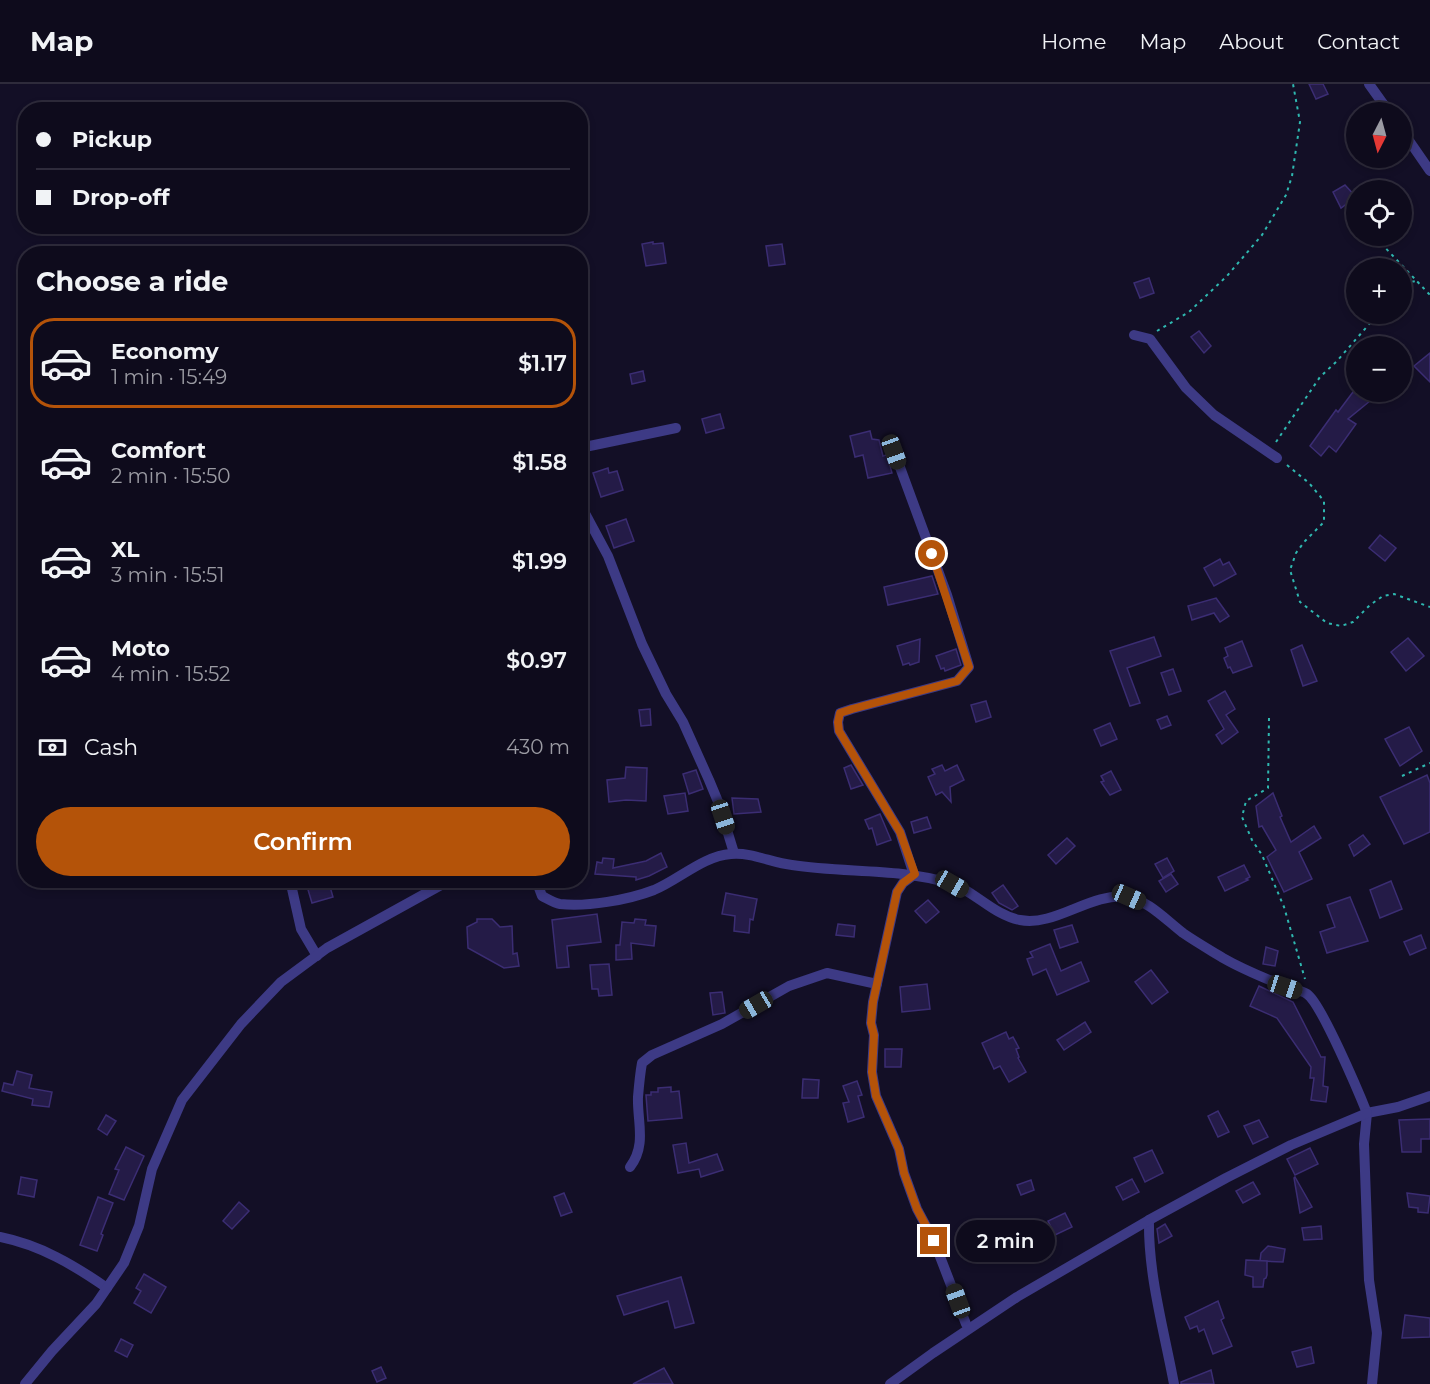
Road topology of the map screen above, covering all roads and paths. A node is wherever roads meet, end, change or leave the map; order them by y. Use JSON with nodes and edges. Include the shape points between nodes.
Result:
{"nodes":[{"id":1,"x":1293,"y":84,"type":"edge"},
{"id":2,"x":1369,"y":84,"type":"edge"},
{"id":3,"x":1382,"y":102,"type":"edge"},
{"id":4,"x":1412,"y":145,"type":"edge"},
{"id":5,"x":1430,"y":171,"type":"edge"},
{"id":6,"x":1383,"y":246,"type":"edge"},
{"id":7,"x":1416,"y":281,"type":"junction"},
{"id":8,"x":1412,"y":282,"type":"edge"},
{"id":9,"x":1430,"y":295,"type":"edge"},
{"id":10,"x":1369,"y":324,"type":"edge"},
{"id":11,"x":1134,"y":334,"type":"dead end"},
{"id":12,"x":1150,"y":339,"type":"junction"},
{"id":13,"x":676,"y":428,"type":"dead end"},
{"id":14,"x":588,"y":446,"type":"edge"},
{"id":15,"x":894,"y":452,"type":"dead end"},
{"id":16,"x":1276,"y":457,"type":"junction"},
{"id":17,"x":588,"y":519,"type":"edge"},
{"id":18,"x":1430,"y":607,"type":"edge"},
{"id":19,"x":1269,"y":718,"type":"dead end"},
{"id":20,"x":1430,"y":763,"type":"edge"},
{"id":21,"x":1402,"y":776,"type":"dead end"},
{"id":22,"x":734,"y":853,"type":"junction"},
{"id":23,"x":915,"y":874,"type":"junction"},
{"id":24,"x":292,"y":888,"type":"edge"},
{"id":25,"x":436,"y":888,"type":"edge"},
{"id":26,"x":539,"y":888,"type":"edge"},
{"id":27,"x":317,"y":956,"type":"junction"},
{"id":28,"x":877,"y":984,"type":"junction"},
{"id":29,"x":1308,"y":994,"type":"junction"},
{"id":30,"x":1430,"y":1096,"type":"edge"},
{"id":31,"x":1367,"y":1113,"type":"junction"},
{"id":32,"x":630,"y":1167,"type":"dead end"},
{"id":33,"x":1149,"y":1220,"type":"junction"},
{"id":34,"x":0,"y":1237,"type":"edge"},
{"id":35,"x":107,"y":1288,"type":"junction"},
{"id":36,"x":966,"y":1324,"type":"dead end"},
{"id":37,"x":25,"y":1384,"type":"edge"},
{"id":38,"x":890,"y":1384,"type":"edge"},
{"id":39,"x":1174,"y":1384,"type":"edge"},
{"id":40,"x":1372,"y":1384,"type":"edge"}],
"edges":[{"from":1,"to":12,"type":"path","via":[[1300,122],[1286,195],[1262,235],[1227,276],[1189,312]]},
{"from":2,"to":3,"type":"street"},
{"from":4,"to":5,"type":"street"},
{"from":6,"to":7,"type":"path"},
{"from":7,"to":8,"type":"path"},
{"from":7,"to":9,"type":"path"},
{"from":10,"to":16,"type":"path","via":[[1314,386],[1275,443]]},
{"from":11,"to":12,"type":"street"},
{"from":12,"to":16,"type":"street","via":[[1186,388],[1214,415]]},
{"from":13,"to":14,"type":"street"},
{"from":15,"to":23,"type":"street","via":[[969,667],[957,681],[840,713],[838,722],[839,731],[900,832]]},
{"from":16,"to":18,"type":"path","via":[[1309,483],[1324,501],[1324,522],[1296,553],[1290,570],[1300,602],[1327,623],[1341,626],[1353,622],[1383,596],[1395,594]]},
{"from":17,"to":22,"type":"street","via":[[608,556],[642,644],[709,780]]},
{"from":19,"to":29,"type":"path","via":[[1268,788],[1246,801],[1242,817],[1284,907]]},
{"from":20,"to":21,"type":"path"},
{"from":22,"to":23,"type":"street","via":[[831,870]]},
{"from":22,"to":26,"type":"street","via":[[717,856],[654,890],[622,899],[557,904],[542,896]]},
{"from":23,"to":28,"type":"street","via":[[897,892]]},
{"from":23,"to":29,"type":"street","via":[[952,884],[1022,921],[1045,919],[1109,897],[1129,897],[1149,906],[1225,960]]},
{"from":24,"to":27,"type":"street","via":[[301,929]]},
{"from":25,"to":27,"type":"street"},
{"from":27,"to":35,"type":"street","via":[[281,982],[241,1024],[182,1100],[152,1169],[128,1254]]},
{"from":28,"to":32,"type":"street","via":[[827,973],[789,986],[722,1024],[652,1055],[642,1063],[639,1153]]},
{"from":28,"to":36,"type":"street","via":[[871,1023],[876,1096],[899,1149],[917,1209],[934,1241]]},
{"from":29,"to":31,"type":"street"},
{"from":30,"to":31,"type":"street"},
{"from":31,"to":33,"type":"street","via":[[1291,1145]]},
{"from":31,"to":40,"type":"street","via":[[1364,1144],[1369,1280],[1377,1333]]},
{"from":33,"to":38,"type":"street","via":[[1017,1297]]},
{"from":33,"to":39,"type":"street","via":[[1153,1272]]},
{"from":34,"to":35,"type":"street","via":[[39,1248]]},
{"from":35,"to":37,"type":"street"}]}
